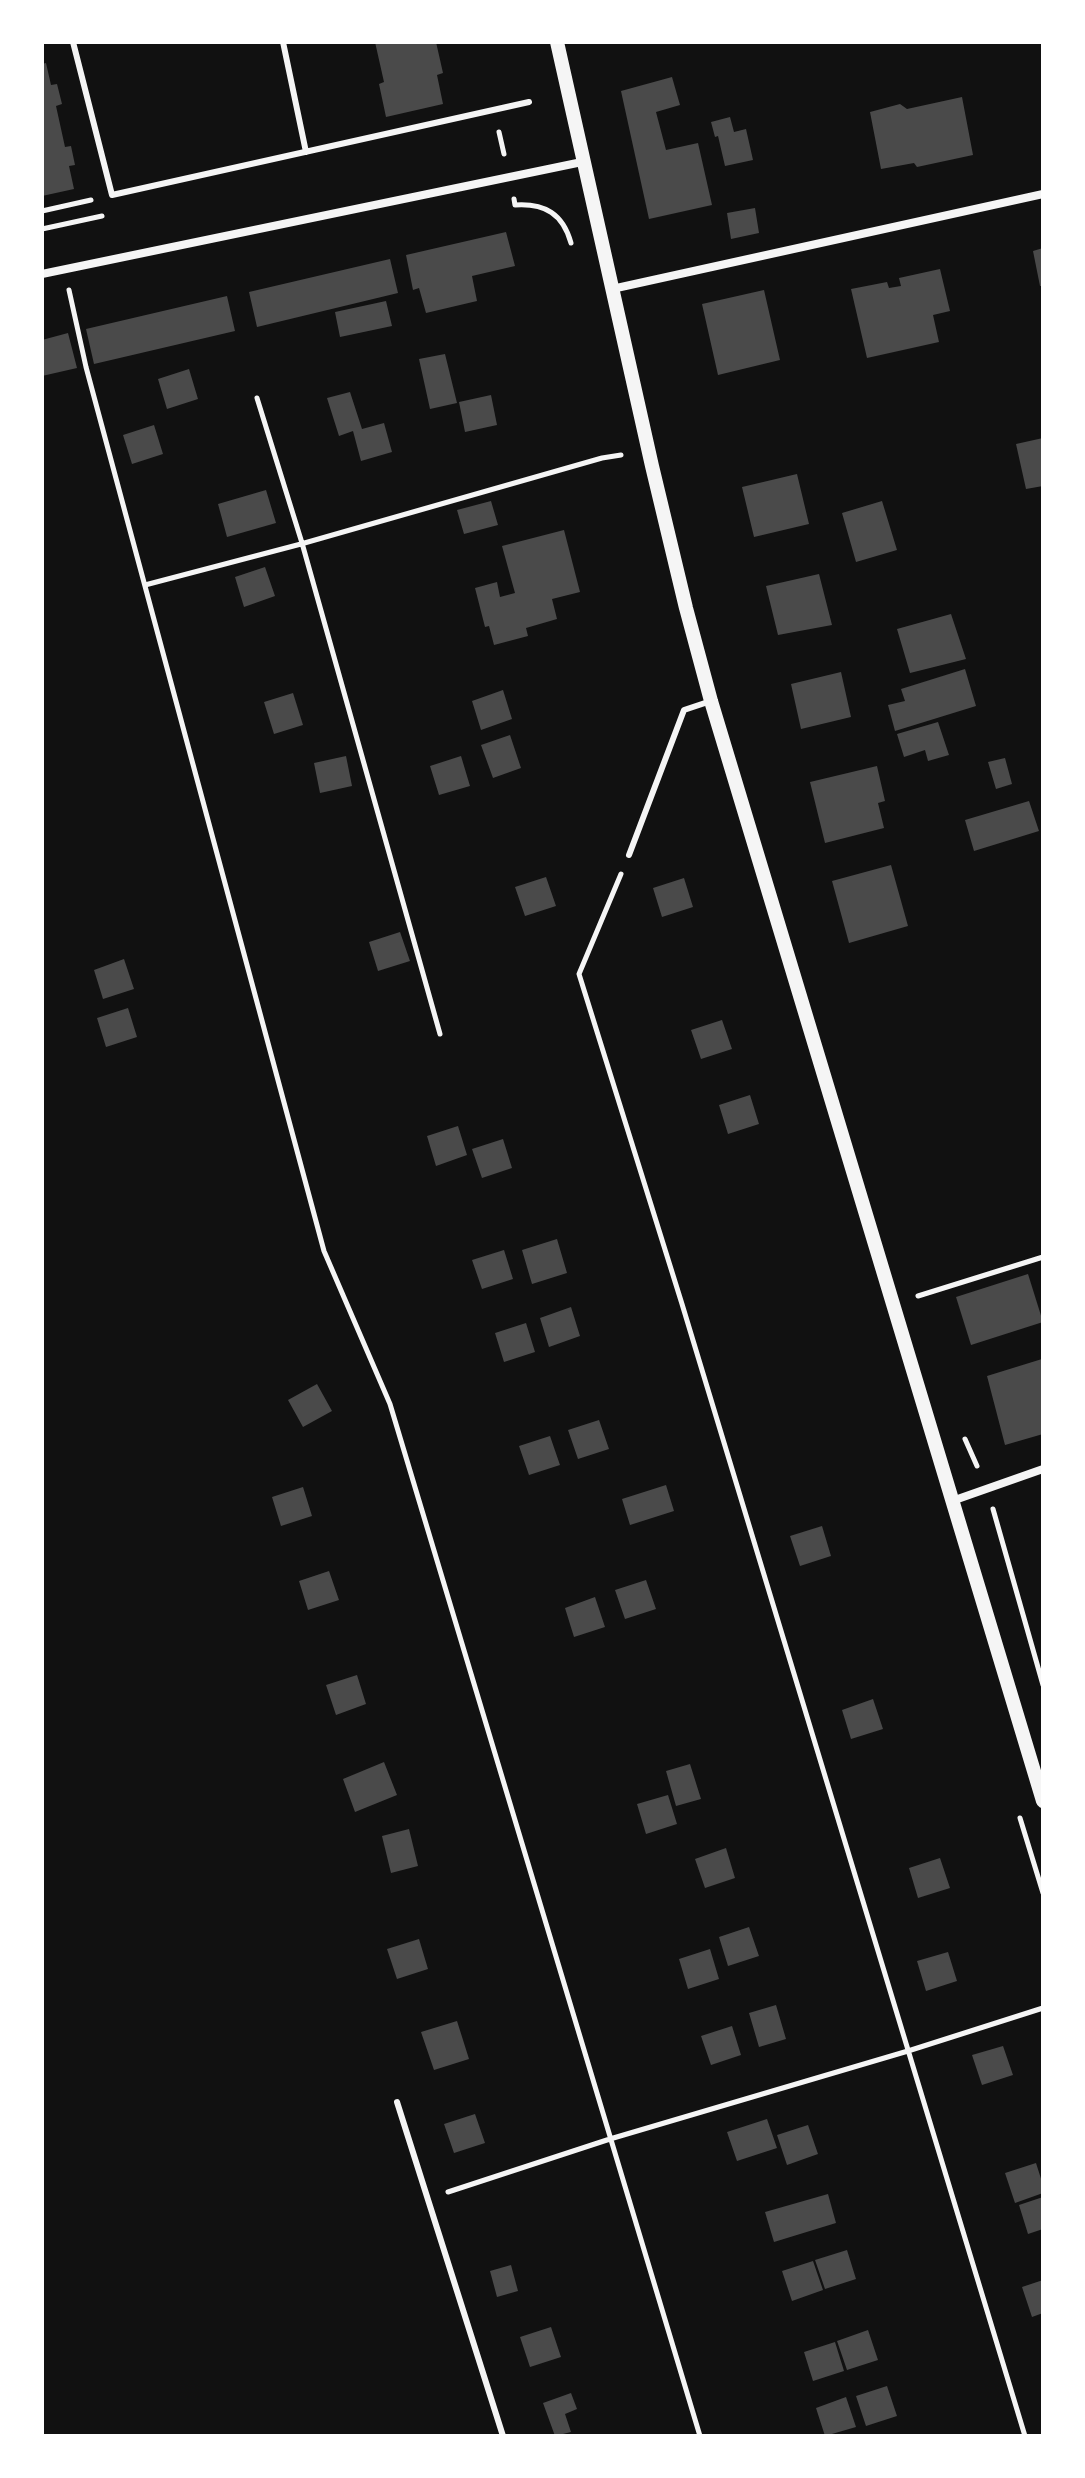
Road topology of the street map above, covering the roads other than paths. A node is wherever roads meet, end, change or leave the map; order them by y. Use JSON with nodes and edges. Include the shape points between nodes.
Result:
{"nodes":[{"id":1,"x":73,"y":42,"type":"edge"},
{"id":2,"x":283,"y":42,"type":"edge"},
{"id":3,"x":557,"y":42,"type":"edge"},
{"id":4,"x":529,"y":102,"type":"dead end"},
{"id":5,"x":306,"y":152,"type":"junction"},
{"id":6,"x":582,"y":162,"type":"junction"},
{"id":7,"x":1043,"y":194,"type":"edge"},
{"id":8,"x":42,"y":274,"type":"edge"},
{"id":9,"x":612,"y":289,"type":"junction"},
{"id":10,"x":711,"y":701,"type":"junction"},
{"id":11,"x":629,"y":855,"type":"road end"},
{"id":12,"x":1043,"y":1469,"type":"edge"},
{"id":13,"x":951,"y":1502,"type":"junction"},
{"id":14,"x":1043,"y":1801,"type":"edge"},
{"id":15,"x":397,"y":2102,"type":"dead end"},
{"id":16,"x":503,"y":2436,"type":"edge"}],
"edges":[{"from":1,"to":5,"type":"lane","via":[[112,195]]},
{"from":2,"to":5,"type":"lane"},
{"from":3,"to":6,"type":"street"},
{"from":4,"to":5,"type":"lane"},
{"from":6,"to":8,"type":"street"},
{"from":6,"to":9,"type":"street"},
{"from":7,"to":9,"type":"street"},
{"from":9,"to":10,"type":"street"},
{"from":10,"to":11,"type":"lane","via":[[684,710]]},
{"from":10,"to":13,"type":"street"},
{"from":12,"to":13,"type":"street"},
{"from":13,"to":14,"type":"street"},
{"from":15,"to":16,"type":"lane"}]}
